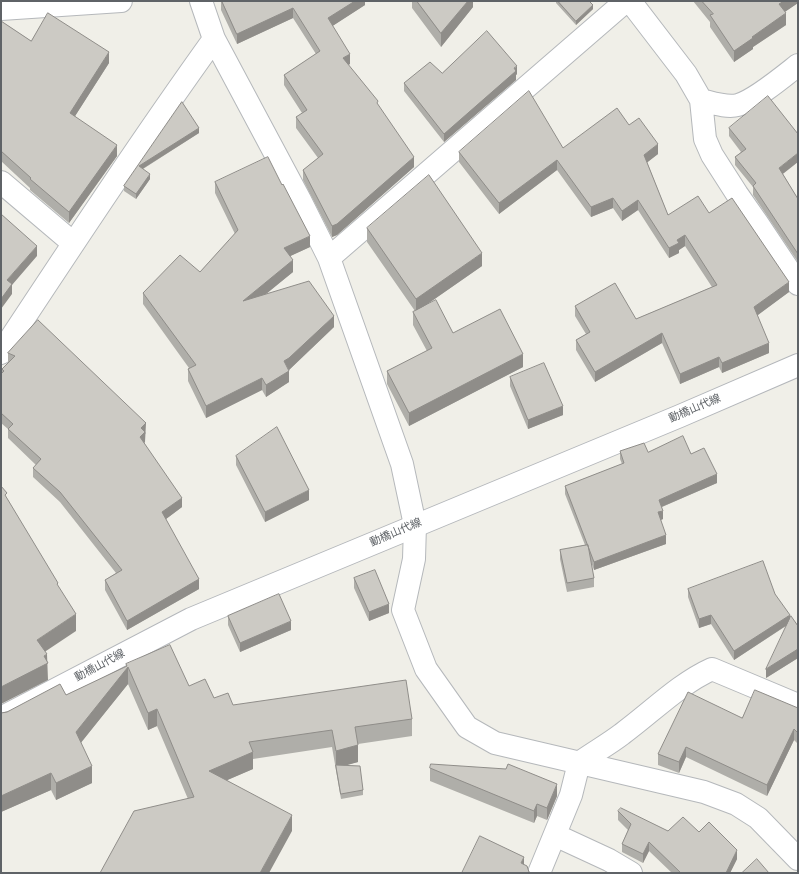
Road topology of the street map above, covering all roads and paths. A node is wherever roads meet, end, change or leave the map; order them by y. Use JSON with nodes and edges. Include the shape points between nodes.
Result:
{"nodes":[{"id":1,"x":121,"y":1,"type":"edge"},
{"id":2,"x":200,"y":1,"type":"edge"},
{"id":3,"x":621,"y":3,"type":"edge"},
{"id":4,"x":1,"y":9,"type":"edge"},
{"id":5,"x":214,"y":39,"type":"junction"},
{"id":6,"x":798,"y":65,"type":"edge"},
{"id":7,"x":702,"y":100,"type":"junction"},
{"id":8,"x":1,"y":182,"type":"edge"},
{"id":9,"x":73,"y":243,"type":"junction"},
{"id":10,"x":328,"y":258,"type":"junction"},
{"id":11,"x":798,"y":284,"type":"edge"},
{"id":12,"x":1,"y":352,"type":"edge"},
{"id":13,"x":798,"y":365,"type":"edge"},
{"id":14,"x":415,"y":525,"type":"junction"},
{"id":15,"x":798,"y":705,"type":"edge"},
{"id":16,"x":1,"y":718,"type":"edge"},
{"id":17,"x":579,"y":763,"type":"junction"},
{"id":18,"x":555,"y":835,"type":"junction"},
{"id":19,"x":798,"y":859,"type":"edge"},
{"id":20,"x":539,"y":873,"type":"edge"},
{"id":21,"x":632,"y":873,"type":"edge"}],
"edges":[{"from":1,"to":4,"type":"street"},
{"from":2,"to":5,"type":"street"},
{"from":3,"to":7,"type":"street","via":[[686,74]]},
{"from":3,"to":10,"type":"street"},
{"from":5,"to":9,"type":"street","via":[[161,112]]},
{"from":5,"to":10,"type":"street"},
{"from":6,"to":7,"type":"street","via":[[750,100],[738,105],[723,105]]},
{"from":7,"to":11,"type":"street","via":[[704,139],[712,155]]},
{"from":8,"to":9,"type":"street"},
{"from":9,"to":12,"type":"street"},
{"from":10,"to":14,"type":"street","via":[[402,464]]},
{"from":13,"to":14,"type":"street","name":"動橋山代線"},
{"from":14,"to":16,"type":"street","name":"動橋山代線","via":[[191,619]]},
{"from":14,"to":17,"type":"street","via":[[414,559],[403,610],[426,669],[467,727],[495,743]]},
{"from":15,"to":17,"type":"street","via":[[712,669],[665,699],[622,734]]},
{"from":17,"to":18,"type":"street","via":[[571,795]]},
{"from":17,"to":19,"type":"street","via":[[704,792],[736,804],[758,818]]},
{"from":18,"to":20,"type":"street"},
{"from":18,"to":21,"type":"street"}]}
